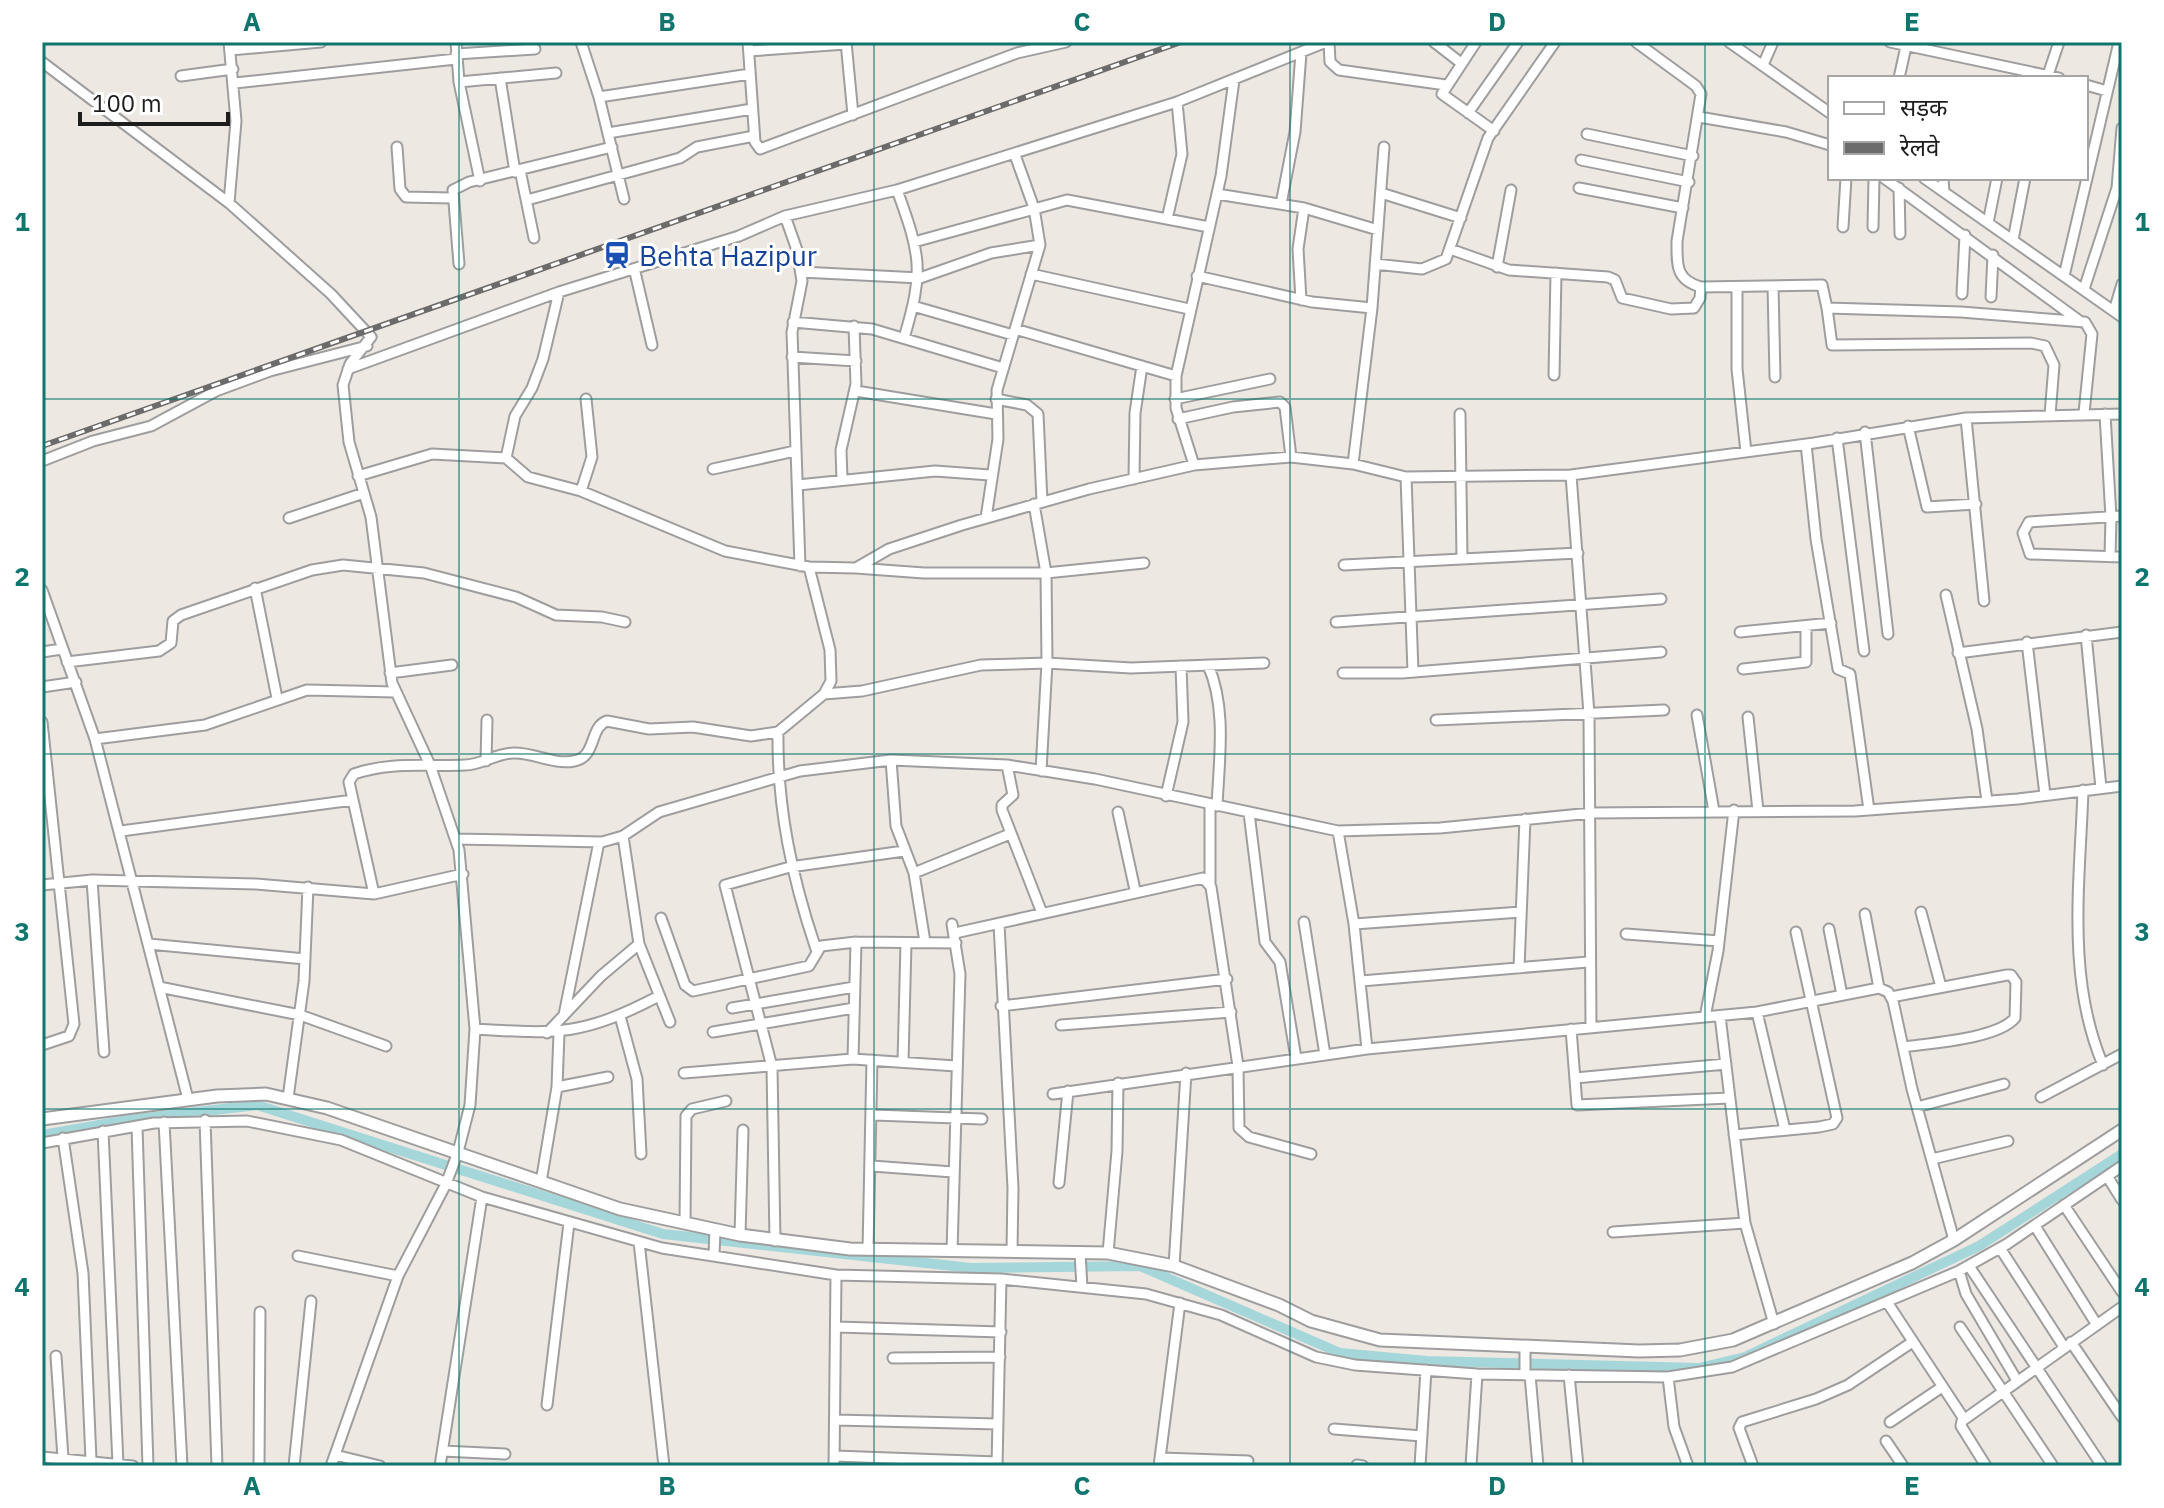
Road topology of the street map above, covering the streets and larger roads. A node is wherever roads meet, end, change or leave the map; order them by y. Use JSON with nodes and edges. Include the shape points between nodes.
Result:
{"nodes":[{"id":1,"x":321,"y":42,"type":"edge"},
{"id":2,"x":456,"y":42,"type":"edge"},
{"id":3,"x":582,"y":42,"type":"edge"},
{"id":4,"x":1066,"y":42,"type":"edge"},
{"id":5,"x":1327,"y":42,"type":"edge"},
{"id":6,"x":1434,"y":42,"type":"edge"},
{"id":7,"x":1476,"y":42,"type":"edge"},
{"id":8,"x":1518,"y":42,"type":"edge"},
{"id":9,"x":1555,"y":42,"type":"edge"},
{"id":10,"x":1636,"y":42,"type":"edge"},
{"id":11,"x":1729,"y":42,"type":"edge"},
{"id":12,"x":1773,"y":42,"type":"edge"},
{"id":13,"x":1890,"y":42,"type":"edge"},
{"id":14,"x":2056,"y":42,"type":"edge"},
{"id":15,"x":2119,"y":42,"type":"edge"},
{"id":16,"x":846,"y":43,"type":"edge"},
{"id":17,"x":1907,"y":44,"type":"edge"},
{"id":18,"x":229,"y":46,"type":"edge"},
{"id":19,"x":748,"y":46,"type":"edge"},
{"id":20,"x":535,"y":49,"type":"dead end"},
{"id":21,"x":1301,"y":53,"type":"junction"},
{"id":22,"x":456,"y":57,"type":"junction"},
{"id":23,"x":42,"y":62,"type":"edge"},
{"id":24,"x":1461,"y":63,"type":"junction"},
{"id":25,"x":1763,"y":65,"type":"junction"},
{"id":26,"x":233,"y":69,"type":"junction"},
{"id":27,"x":556,"y":73,"type":"dead end"},
{"id":28,"x":750,"y":74,"type":"junction"},
{"id":29,"x":181,"y":76,"type":"dead end"},
{"id":30,"x":1899,"y":76,"type":"edge"},
{"id":31,"x":2047,"y":76,"type":"edge"},
{"id":32,"x":500,"y":78,"type":"junction"},
{"id":33,"x":1234,"y":80,"type":"junction"},
{"id":34,"x":459,"y":82,"type":"junction"},
{"id":35,"x":235,"y":83,"type":"junction"},
{"id":36,"x":1446,"y":85,"type":"junction"},
{"id":37,"x":2088,"y":86,"type":"edge"},
{"id":38,"x":2107,"y":91,"type":"junction"},
{"id":39,"x":599,"y":97,"type":"junction"},
{"id":40,"x":1177,"y":102,"type":"junction"},
{"id":41,"x":752,"y":109,"type":"junction"},
{"id":42,"x":1828,"y":112,"type":"edge"},
{"id":43,"x":1468,"y":113,"type":"junction"},
{"id":44,"x":853,"y":115,"type":"junction"},
{"id":45,"x":1699,"y":117,"type":"junction"},
{"id":46,"x":2122,"y":128,"type":"edge"},
{"id":47,"x":1494,"y":131,"type":"junction"},
{"id":48,"x":608,"y":133,"type":"junction"},
{"id":49,"x":1587,"y":134,"type":"dead end"},
{"id":50,"x":754,"y":136,"type":"junction"},
{"id":51,"x":1828,"y":144,"type":"edge"},
{"id":52,"x":397,"y":147,"type":"dead end"},
{"id":53,"x":612,"y":147,"type":"junction"},
{"id":54,"x":1384,"y":147,"type":"dead end"},
{"id":55,"x":1015,"y":155,"type":"junction"},
{"id":56,"x":1693,"y":156,"type":"junction"},
{"id":57,"x":1581,"y":160,"type":"dead end"},
{"id":58,"x":518,"y":171,"type":"junction"},
{"id":59,"x":2088,"y":173,"type":"edge"},
{"id":60,"x":618,"y":174,"type":"junction"},
{"id":61,"x":1846,"y":180,"type":"edge"},
{"id":62,"x":1874,"y":180,"type":"edge"},
{"id":63,"x":1887,"y":180,"type":"edge"},
{"id":64,"x":1927,"y":180,"type":"edge"},
{"id":65,"x":1943,"y":180,"type":"edge"},
{"id":66,"x":1997,"y":180,"type":"edge"},
{"id":67,"x":2025,"y":180,"type":"edge"},
{"id":68,"x":2086,"y":180,"type":"edge"},
{"id":69,"x":480,"y":181,"type":"junction"},
{"id":70,"x":1689,"y":182,"type":"junction"},
{"id":71,"x":1579,"y":188,"type":"dead end"},
{"id":72,"x":1899,"y":188,"type":"junction"},
{"id":73,"x":897,"y":190,"type":"junction"},
{"id":74,"x":1511,"y":190,"type":"dead end"},
{"id":75,"x":1944,"y":192,"type":"junction"},
{"id":76,"x":1381,"y":193,"type":"junction"},
{"id":77,"x":1217,"y":194,"type":"junction"},
{"id":78,"x":451,"y":198,"type":"junction"},
{"id":79,"x":624,"y":199,"type":"dead end"},
{"id":80,"x":527,"y":200,"type":"junction"},
{"id":81,"x":229,"y":203,"type":"junction"},
{"id":82,"x":1281,"y":204,"type":"junction"},
{"id":83,"x":1034,"y":208,"type":"junction"},
{"id":84,"x":1304,"y":208,"type":"junction"},
{"id":85,"x":1683,"y":208,"type":"junction"},
{"id":86,"x":785,"y":216,"type":"junction"},
{"id":87,"x":1461,"y":218,"type":"junction"},
{"id":88,"x":1167,"y":219,"type":"junction"},
{"id":89,"x":1988,"y":223,"type":"junction"},
{"id":90,"x":1209,"y":227,"type":"junction"},
{"id":91,"x":1843,"y":227,"type":"dead end"},
{"id":92,"x":1873,"y":227,"type":"dead end"},
{"id":93,"x":1378,"y":230,"type":"junction"},
{"id":94,"x":1900,"y":234,"type":"dead end"},
{"id":95,"x":1965,"y":235,"type":"junction"},
{"id":96,"x":534,"y":238,"type":"dead end"},
{"id":97,"x":2013,"y":240,"type":"junction"},
{"id":98,"x":914,"y":242,"type":"junction"},
{"id":99,"x":1040,"y":245,"type":"junction"},
{"id":100,"x":1450,"y":249,"type":"junction"},
{"id":101,"x":1993,"y":255,"type":"junction"},
{"id":102,"x":459,"y":264,"type":"dead end"},
{"id":103,"x":1375,"y":264,"type":"junction"},
{"id":104,"x":1497,"y":267,"type":"junction"},
{"id":105,"x":635,"y":272,"type":"junction"},
{"id":106,"x":801,"y":272,"type":"junction"},
{"id":107,"x":1556,"y":273,"type":"junction"},
{"id":108,"x":1031,"y":274,"type":"junction"},
{"id":109,"x":1197,"y":276,"type":"junction"},
{"id":110,"x":2064,"y":276,"type":"junction"},
{"id":111,"x":920,"y":278,"type":"junction"},
{"id":112,"x":2122,"y":284,"type":"edge"},
{"id":113,"x":1773,"y":286,"type":"junction"},
{"id":114,"x":1701,"y":287,"type":"junction"},
{"id":115,"x":1737,"y":287,"type":"junction"},
{"id":116,"x":2084,"y":289,"type":"junction"},
{"id":117,"x":559,"y":292,"type":"junction"},
{"id":118,"x":1962,"y":294,"type":"dead end"},
{"id":119,"x":1991,"y":297,"type":"dead end"},
{"id":120,"x":1301,"y":300,"type":"junction"},
{"id":121,"x":913,"y":306,"type":"junction"},
{"id":122,"x":1372,"y":308,"type":"junction"},
{"id":123,"x":1827,"y":308,"type":"junction"},
{"id":124,"x":1189,"y":309,"type":"junction"},
{"id":125,"x":2118,"y":314,"type":"edge"},
{"id":126,"x":793,"y":322,"type":"junction"},
{"id":127,"x":2081,"y":322,"type":"junction"},
{"id":128,"x":854,"y":326,"type":"junction"},
{"id":129,"x":1014,"y":332,"type":"junction"},
{"id":130,"x":904,"y":338,"type":"junction"},
{"id":131,"x":652,"y":345,"type":"dead end"},
{"id":132,"x":367,"y":346,"type":"junction"},
{"id":133,"x":792,"y":357,"type":"junction"},
{"id":134,"x":856,"y":361,"type":"junction"},
{"id":135,"x":1142,"y":366,"type":"junction"},
{"id":136,"x":1003,"y":368,"type":"junction"},
{"id":137,"x":347,"y":370,"type":"junction"},
{"id":138,"x":1554,"y":375,"type":"dead end"},
{"id":139,"x":1176,"y":376,"type":"junction"},
{"id":140,"x":1775,"y":377,"type":"dead end"},
{"id":141,"x":1270,"y":379,"type":"dead end"},
{"id":142,"x":856,"y":391,"type":"junction"},
{"id":143,"x":586,"y":399,"type":"dead end"},
{"id":144,"x":996,"y":399,"type":"junction"},
{"id":145,"x":1175,"y":399,"type":"junction"},
{"id":146,"x":2084,"y":413,"type":"junction"},
{"id":147,"x":996,"y":414,"type":"junction"},
{"id":148,"x":1460,"y":414,"type":"dead end"},
{"id":149,"x":2105,"y":414,"type":"junction"},
{"id":150,"x":2122,"y":414,"type":"edge"},
{"id":151,"x":2050,"y":415,"type":"junction"},
{"id":152,"x":1966,"y":418,"type":"junction"},
{"id":153,"x":1178,"y":419,"type":"junction"},
{"id":154,"x":1908,"y":426,"type":"junction"},
{"id":155,"x":1865,"y":432,"type":"junction"},
{"id":156,"x":1837,"y":438,"type":"junction"},
{"id":157,"x":1806,"y":444,"type":"junction"},
{"id":158,"x":795,"y":451,"type":"junction"},
{"id":159,"x":1746,"y":452,"type":"junction"},
{"id":160,"x":1291,"y":457,"type":"junction"},
{"id":161,"x":506,"y":458,"type":"junction"},
{"id":162,"x":42,"y":461,"type":"edge"},
{"id":163,"x":1353,"y":464,"type":"junction"},
{"id":164,"x":1194,"y":465,"type":"junction"},
{"id":165,"x":713,"y":469,"type":"dead end"},
{"id":166,"x":990,"y":475,"type":"junction"},
{"id":167,"x":1571,"y":475,"type":"junction"},
{"id":168,"x":358,"y":476,"type":"junction"},
{"id":169,"x":1460,"y":476,"type":"junction"},
{"id":170,"x":1406,"y":477,"type":"junction"},
{"id":171,"x":1134,"y":479,"type":"junction"},
{"id":172,"x":842,"y":480,"type":"junction"},
{"id":173,"x":798,"y":485,"type":"junction"},
{"id":174,"x":581,"y":491,"type":"junction"},
{"id":175,"x":364,"y":493,"type":"junction"},
{"id":176,"x":1038,"y":503,"type":"junction"},
{"id":177,"x":1976,"y":504,"type":"junction"},
{"id":178,"x":2117,"y":517,"type":"edge"},
{"id":179,"x":289,"y":518,"type":"dead end"},
{"id":180,"x":986,"y":518,"type":"junction"},
{"id":181,"x":1578,"y":553,"type":"junction"},
{"id":182,"x":2110,"y":557,"type":"junction"},
{"id":183,"x":2122,"y":557,"type":"edge"},
{"id":184,"x":1462,"y":559,"type":"junction"},
{"id":185,"x":1410,"y":562,"type":"junction"},
{"id":186,"x":1144,"y":563,"type":"dead end"},
{"id":187,"x":1344,"y":565,"type":"dead end"},
{"id":188,"x":378,"y":566,"type":"junction"},
{"id":189,"x":804,"y":566,"type":"junction"},
{"id":190,"x":856,"y":568,"type":"junction"},
{"id":191,"x":1046,"y":573,"type":"junction"},
{"id":192,"x":255,"y":588,"type":"junction"},
{"id":193,"x":42,"y":590,"type":"edge"},
{"id":194,"x":1946,"y":595,"type":"dead end"},
{"id":195,"x":1661,"y":599,"type":"dead end"},
{"id":196,"x":1984,"y":601,"type":"dead end"},
{"id":197,"x":1581,"y":606,"type":"junction"},
{"id":198,"x":1411,"y":617,"type":"junction"},
{"id":199,"x":625,"y":622,"type":"dead end"},
{"id":200,"x":1336,"y":622,"type":"dead end"},
{"id":201,"x":1831,"y":623,"type":"junction"},
{"id":202,"x":1806,"y":626,"type":"junction"},
{"id":203,"x":1740,"y":632,"type":"dead end"},
{"id":204,"x":2122,"y":632,"type":"edge"},
{"id":205,"x":1888,"y":634,"type":"dead end"},
{"id":206,"x":2086,"y":635,"type":"junction"},
{"id":207,"x":2027,"y":642,"type":"junction"},
{"id":208,"x":62,"y":649,"type":"junction"},
{"id":209,"x":1864,"y":651,"type":"dead end"},
{"id":210,"x":42,"y":652,"type":"edge"},
{"id":211,"x":1661,"y":652,"type":"dead end"},
{"id":212,"x":1958,"y":653,"type":"junction"},
{"id":213,"x":1586,"y":656,"type":"junction"},
{"id":214,"x":67,"y":662,"type":"junction"},
{"id":215,"x":1047,"y":663,"type":"junction"},
{"id":216,"x":1264,"y":663,"type":"dead end"},
{"id":217,"x":452,"y":665,"type":"dead end"},
{"id":218,"x":1208,"y":665,"type":"junction"},
{"id":219,"x":1181,"y":666,"type":"junction"},
{"id":220,"x":1743,"y":669,"type":"dead end"},
{"id":221,"x":1413,"y":672,"type":"junction"},
{"id":222,"x":390,"y":673,"type":"junction"},
{"id":223,"x":1343,"y":673,"type":"dead end"},
{"id":224,"x":76,"y":682,"type":"junction"},
{"id":225,"x":42,"y":687,"type":"edge"},
{"id":226,"x":395,"y":692,"type":"junction"},
{"id":227,"x":824,"y":694,"type":"junction"},
{"id":228,"x":277,"y":698,"type":"junction"},
{"id":229,"x":1664,"y":710,"type":"dead end"},
{"id":230,"x":1589,"y":714,"type":"junction"},
{"id":231,"x":1697,"y":715,"type":"dead end"},
{"id":232,"x":1748,"y":717,"type":"dead end"},
{"id":233,"x":487,"y":720,"type":"dead end"},
{"id":234,"x":1436,"y":720,"type":"dead end"},
{"id":235,"x":42,"y":722,"type":"edge"},
{"id":236,"x":778,"y":732,"type":"junction"},
{"id":237,"x":95,"y":739,"type":"junction"},
{"id":238,"x":891,"y":760,"type":"junction"},
{"id":239,"x":486,"y":761,"type":"junction"},
{"id":240,"x":430,"y":765,"type":"junction"},
{"id":241,"x":1007,"y":765,"type":"junction"},
{"id":242,"x":1041,"y":771,"type":"junction"},
{"id":243,"x":778,"y":777,"type":"junction"},
{"id":244,"x":2122,"y":786,"type":"edge"},
{"id":245,"x":2101,"y":788,"type":"junction"},
{"id":246,"x":2083,"y":790,"type":"junction"},
{"id":247,"x":2045,"y":795,"type":"junction"},
{"id":248,"x":1166,"y":796,"type":"junction"},
{"id":249,"x":353,"y":800,"type":"junction"},
{"id":250,"x":1987,"y":801,"type":"junction"},
{"id":251,"x":1213,"y":805,"type":"junction"},
{"id":252,"x":1734,"y":810,"type":"junction"},
{"id":253,"x":1869,"y":810,"type":"junction"},
{"id":254,"x":1714,"y":811,"type":"junction"},
{"id":255,"x":1758,"y":811,"type":"junction"},
{"id":256,"x":1118,"y":812,"type":"dead end"},
{"id":257,"x":1249,"y":813,"type":"junction"},
{"id":258,"x":1591,"y":813,"type":"junction"},
{"id":259,"x":1525,"y":819,"type":"junction"},
{"id":260,"x":121,"y":831,"type":"junction"},
{"id":261,"x":1338,"y":831,"type":"junction"},
{"id":262,"x":1010,"y":834,"type":"junction"},
{"id":263,"x":623,"y":836,"type":"junction"},
{"id":264,"x":455,"y":839,"type":"junction"},
{"id":265,"x":599,"y":842,"type":"junction"},
{"id":266,"x":904,"y":851,"type":"junction"},
{"id":267,"x":790,"y":867,"type":"junction"},
{"id":268,"x":914,"y":873,"type":"junction"},
{"id":269,"x":463,"y":874,"type":"junction"},
{"id":270,"x":92,"y":880,"type":"junction"},
{"id":271,"x":133,"y":881,"type":"junction"},
{"id":272,"x":57,"y":883,"type":"junction"},
{"id":273,"x":1210,"y":884,"type":"junction"},
{"id":274,"x":42,"y":885,"type":"edge"},
{"id":275,"x":308,"y":887,"type":"junction"},
{"id":276,"x":1135,"y":890,"type":"junction"},
{"id":277,"x":374,"y":894,"type":"junction"},
{"id":278,"x":1521,"y":912,"type":"junction"},
{"id":279,"x":1921,"y":912,"type":"dead end"},
{"id":280,"x":1042,"y":913,"type":"junction"},
{"id":281,"x":1865,"y":914,"type":"dead end"},
{"id":282,"x":661,"y":918,"type":"dead end"},
{"id":283,"x":1304,"y":922,"type":"dead end"},
{"id":284,"x":999,"y":924,"type":"junction"},
{"id":285,"x":1354,"y":924,"type":"junction"},
{"id":286,"x":1829,"y":929,"type":"dead end"},
{"id":287,"x":1796,"y":932,"type":"dead end"},
{"id":288,"x":954,"y":933,"type":"junction"},
{"id":289,"x":1626,"y":934,"type":"dead end"},
{"id":290,"x":1719,"y":941,"type":"junction"},
{"id":291,"x":856,"y":942,"type":"junction"},
{"id":292,"x":925,"y":942,"type":"junction"},
{"id":293,"x":906,"y":943,"type":"junction"},
{"id":294,"x":149,"y":944,"type":"junction"},
{"id":295,"x":639,"y":944,"type":"junction"},
{"id":296,"x":816,"y":949,"type":"junction"},
{"id":297,"x":305,"y":959,"type":"junction"},
{"id":298,"x":1588,"y":962,"type":"junction"},
{"id":299,"x":1519,"y":968,"type":"junction"},
{"id":300,"x":1227,"y":979,"type":"junction"},
{"id":301,"x":749,"y":980,"type":"junction"},
{"id":302,"x":1361,"y":981,"type":"junction"},
{"id":303,"x":159,"y":987,"type":"junction"},
{"id":304,"x":854,"y":987,"type":"junction"},
{"id":305,"x":1941,"y":987,"type":"junction"},
{"id":306,"x":1879,"y":988,"type":"junction"},
{"id":307,"x":1842,"y":995,"type":"junction"},
{"id":308,"x":659,"y":996,"type":"junction"},
{"id":309,"x":1891,"y":997,"type":"junction"},
{"id":310,"x":1809,"y":1002,"type":"junction"},
{"id":311,"x":754,"y":1003,"type":"junction"},
{"id":312,"x":1001,"y":1006,"type":"junction"},
{"id":313,"x":732,"y":1008,"type":"dead end"},
{"id":314,"x":854,"y":1008,"type":"junction"},
{"id":315,"x":1231,"y":1012,"type":"junction"},
{"id":316,"x":1757,"y":1012,"type":"junction"},
{"id":317,"x":300,"y":1015,"type":"junction"},
{"id":318,"x":564,"y":1015,"type":"junction"},
{"id":319,"x":620,"y":1016,"type":"junction"},
{"id":320,"x":1720,"y":1016,"type":"junction"},
{"id":321,"x":1705,"y":1017,"type":"junction"},
{"id":322,"x":670,"y":1022,"type":"dead end"},
{"id":323,"x":760,"y":1023,"type":"junction"},
{"id":324,"x":1061,"y":1025,"type":"dead end"},
{"id":325,"x":1591,"y":1027,"type":"junction"},
{"id":326,"x":475,"y":1029,"type":"junction"},
{"id":327,"x":1571,"y":1029,"type":"junction"},
{"id":328,"x":713,"y":1032,"type":"dead end"},
{"id":329,"x":547,"y":1033,"type":"junction"},
{"id":330,"x":559,"y":1033,"type":"junction"},
{"id":331,"x":42,"y":1045,"type":"edge"},
{"id":332,"x":386,"y":1046,"type":"dead end"},
{"id":333,"x":1903,"y":1047,"type":"junction"},
{"id":334,"x":1367,"y":1049,"type":"junction"},
{"id":335,"x":104,"y":1052,"type":"dead end"},
{"id":336,"x":2122,"y":1054,"type":"edge"},
{"id":337,"x":1325,"y":1055,"type":"junction"},
{"id":338,"x":1296,"y":1058,"type":"junction"},
{"id":339,"x":853,"y":1059,"type":"junction"},
{"id":340,"x":872,"y":1060,"type":"junction"},
{"id":341,"x":903,"y":1062,"type":"junction"},
{"id":342,"x":1726,"y":1064,"type":"junction"},
{"id":343,"x":2103,"y":1065,"type":"junction"},
{"id":344,"x":956,"y":1066,"type":"junction"},
{"id":345,"x":1238,"y":1066,"type":"junction"},
{"id":346,"x":772,"y":1067,"type":"junction"},
{"id":347,"x":684,"y":1073,"type":"dead end"},
{"id":348,"x":1186,"y":1073,"type":"junction"},
{"id":349,"x":608,"y":1077,"type":"dead end"},
{"id":350,"x":1575,"y":1078,"type":"junction"},
{"id":351,"x":1118,"y":1083,"type":"junction"},
{"id":352,"x":2004,"y":1084,"type":"dead end"},
{"id":353,"x":557,"y":1087,"type":"junction"},
{"id":354,"x":1068,"y":1091,"type":"junction"},
{"id":355,"x":1053,"y":1094,"type":"dead end"},
{"id":356,"x":2041,"y":1097,"type":"dead end"},
{"id":357,"x":288,"y":1098,"type":"junction"},
{"id":358,"x":1729,"y":1098,"type":"junction"},
{"id":359,"x":188,"y":1099,"type":"junction"},
{"id":360,"x":726,"y":1101,"type":"dead end"},
{"id":361,"x":1917,"y":1107,"type":"junction"},
{"id":362,"x":874,"y":1115,"type":"junction"},
{"id":363,"x":78,"y":1116,"type":"junction"},
{"id":364,"x":954,"y":1118,"type":"junction"},
{"id":365,"x":42,"y":1119,"type":"edge"},
{"id":366,"x":982,"y":1119,"type":"dead end"},
{"id":367,"x":205,"y":1120,"type":"junction"},
{"id":368,"x":164,"y":1122,"type":"junction"},
{"id":369,"x":137,"y":1127,"type":"junction"},
{"id":370,"x":743,"y":1130,"type":"dead end"},
{"id":371,"x":1785,"y":1130,"type":"junction"},
{"id":372,"x":103,"y":1131,"type":"junction"},
{"id":373,"x":80,"y":1133,"type":"junction"},
{"id":374,"x":2121,"y":1133,"type":"edge"},
{"id":375,"x":1734,"y":1135,"type":"junction"},
{"id":376,"x":63,"y":1138,"type":"junction"},
{"id":377,"x":2008,"y":1141,"type":"dead end"},
{"id":378,"x":42,"y":1143,"type":"edge"},
{"id":379,"x":641,"y":1154,"type":"dead end"},
{"id":380,"x":1311,"y":1154,"type":"dead end"},
{"id":381,"x":1932,"y":1159,"type":"junction"},
{"id":382,"x":454,"y":1163,"type":"junction"},
{"id":383,"x":872,"y":1166,"type":"junction"},
{"id":384,"x":2122,"y":1166,"type":"edge"},
{"id":385,"x":953,"y":1172,"type":"junction"},
{"id":386,"x":2107,"y":1176,"type":"junction"},
{"id":387,"x":541,"y":1182,"type":"junction"},
{"id":388,"x":1059,"y":1183,"type":"dead end"},
{"id":389,"x":446,"y":1184,"type":"junction"},
{"id":390,"x":482,"y":1197,"type":"junction"},
{"id":391,"x":2122,"y":1200,"type":"edge"},
{"id":392,"x":2064,"y":1205,"type":"junction"},
{"id":393,"x":569,"y":1223,"type":"junction"},
{"id":394,"x":685,"y":1223,"type":"junction"},
{"id":395,"x":1745,"y":1223,"type":"junction"},
{"id":396,"x":2035,"y":1226,"type":"junction"},
{"id":397,"x":1613,"y":1232,"type":"dead end"},
{"id":398,"x":740,"y":1235,"type":"junction"},
{"id":399,"x":1954,"y":1240,"type":"junction"},
{"id":400,"x":775,"y":1241,"type":"junction"},
{"id":401,"x":639,"y":1242,"type":"junction"},
{"id":402,"x":715,"y":1243,"type":"junction"},
{"id":403,"x":2000,"y":1248,"type":"junction"},
{"id":404,"x":868,"y":1250,"type":"junction"},
{"id":405,"x":952,"y":1251,"type":"junction"},
{"id":406,"x":1012,"y":1251,"type":"junction"},
{"id":407,"x":1108,"y":1253,"type":"junction"},
{"id":408,"x":298,"y":1256,"type":"dead end"},
{"id":409,"x":1080,"y":1258,"type":"junction"},
{"id":410,"x":1174,"y":1266,"type":"junction"},
{"id":411,"x":1969,"y":1266,"type":"junction"},
{"id":412,"x":1959,"y":1271,"type":"junction"},
{"id":413,"x":836,"y":1275,"type":"junction"},
{"id":414,"x":398,"y":1276,"type":"junction"},
{"id":415,"x":1001,"y":1279,"type":"junction"},
{"id":416,"x":1082,"y":1287,"type":"junction"},
{"id":417,"x":2122,"y":1292,"type":"edge"},
{"id":418,"x":311,"y":1301,"type":"dead end"},
{"id":419,"x":1887,"y":1302,"type":"junction"},
{"id":420,"x":1180,"y":1303,"type":"junction"},
{"id":421,"x":2118,"y":1310,"type":"edge"},
{"id":422,"x":260,"y":1312,"type":"dead end"},
{"id":423,"x":2122,"y":1322,"type":"edge"},
{"id":424,"x":1774,"y":1324,"type":"junction"},
{"id":425,"x":2097,"y":1325,"type":"junction"},
{"id":426,"x":837,"y":1327,"type":"junction"},
{"id":427,"x":1960,"y":1327,"type":"dead end"},
{"id":428,"x":1001,"y":1332,"type":"junction"},
{"id":429,"x":1911,"y":1343,"type":"junction"},
{"id":430,"x":2068,"y":1345,"type":"junction"},
{"id":431,"x":1525,"y":1347,"type":"junction"},
{"id":432,"x":56,"y":1356,"type":"dead end"},
{"id":433,"x":1000,"y":1357,"type":"junction"},
{"id":434,"x":893,"y":1358,"type":"dead end"},
{"id":435,"x":2034,"y":1366,"type":"junction"},
{"id":436,"x":1526,"y":1369,"type":"junction"},
{"id":437,"x":1426,"y":1370,"type":"junction"},
{"id":438,"x":1477,"y":1374,"type":"junction"},
{"id":439,"x":1569,"y":1375,"type":"junction"},
{"id":440,"x":1668,"y":1377,"type":"junction"},
{"id":441,"x":2016,"y":1379,"type":"junction"},
{"id":442,"x":1942,"y":1387,"type":"junction"},
{"id":443,"x":2000,"y":1390,"type":"junction"},
{"id":444,"x":547,"y":1405,"type":"dead end"},
{"id":445,"x":2122,"y":1417,"type":"edge"},
{"id":446,"x":1964,"y":1419,"type":"junction"},
{"id":447,"x":836,"y":1420,"type":"junction"},
{"id":448,"x":1890,"y":1422,"type":"dead end"},
{"id":449,"x":998,"y":1424,"type":"junction"},
{"id":450,"x":1334,"y":1429,"type":"dead end"},
{"id":451,"x":1422,"y":1436,"type":"junction"},
{"id":452,"x":1886,"y":1441,"type":"dead end"},
{"id":453,"x":443,"y":1451,"type":"junction"},
{"id":454,"x":505,"y":1454,"type":"dead end"},
{"id":455,"x":335,"y":1455,"type":"junction"},
{"id":456,"x":42,"y":1457,"type":"edge"},
{"id":457,"x":63,"y":1458,"type":"junction"},
{"id":458,"x":91,"y":1460,"type":"junction"},
{"id":459,"x":834,"y":1461,"type":"edge"},
{"id":460,"x":1248,"y":1461,"type":"dead end"},
{"id":461,"x":1160,"y":1462,"type":"edge"},
{"id":462,"x":118,"y":1464,"type":"junction"},
{"id":463,"x":997,"y":1464,"type":"edge"},
{"id":464,"x":1357,"y":1465,"type":"edge"},
{"id":465,"x":1984,"y":1465,"type":"edge"},
{"id":466,"x":133,"y":1466,"type":"edge"},
{"id":467,"x":148,"y":1466,"type":"edge"},
{"id":468,"x":182,"y":1466,"type":"edge"},
{"id":469,"x":217,"y":1466,"type":"edge"},
{"id":470,"x":259,"y":1466,"type":"edge"},
{"id":471,"x":294,"y":1466,"type":"edge"},
{"id":472,"x":331,"y":1466,"type":"edge"},
{"id":473,"x":380,"y":1466,"type":"edge"},
{"id":474,"x":440,"y":1466,"type":"edge"},
{"id":475,"x":664,"y":1466,"type":"edge"},
{"id":476,"x":1363,"y":1466,"type":"edge"},
{"id":477,"x":1420,"y":1466,"type":"edge"},
{"id":478,"x":1471,"y":1466,"type":"edge"},
{"id":479,"x":1538,"y":1466,"type":"edge"},
{"id":480,"x":1578,"y":1466,"type":"edge"},
{"id":481,"x":1688,"y":1466,"type":"edge"},
{"id":482,"x":1753,"y":1466,"type":"edge"},
{"id":483,"x":1903,"y":1466,"type":"edge"},
{"id":484,"x":2053,"y":1466,"type":"edge"},
{"id":485,"x":2102,"y":1466,"type":"edge"}],
"edges":[{"from":1,"to":18,"type":"street"},
{"from":2,"to":22,"type":"street"},
{"from":3,"to":39,"type":"street"},
{"from":4,"to":44,"type":"street","via":[[1017,53]]},
{"from":5,"to":21,"type":"street"},
{"from":5,"to":36,"type":"street","via":[[1330,62],[1339,70]]},
{"from":6,"to":24,"type":"street"},
{"from":7,"to":24,"type":"street"},
{"from":8,"to":43,"type":"street"},
{"from":9,"to":47,"type":"street"},
{"from":10,"to":45,"type":"street","via":[[1696,86],[1701,94]]},
{"from":11,"to":25,"type":"street"},
{"from":12,"to":25,"type":"street"},
{"from":13,"to":17,"type":"street"},
{"from":14,"to":31,"type":"street"},
{"from":15,"to":38,"type":"street"},
{"from":16,"to":19,"type":"street"},
{"from":16,"to":44,"type":"street"},
{"from":17,"to":30,"type":"street"},
{"from":17,"to":31,"type":"street"},
{"from":18,"to":26,"type":"street"},
{"from":19,"to":28,"type":"street"},
{"from":20,"to":22,"type":"street"},
{"from":21,"to":33,"type":"street"},
{"from":21,"to":82,"type":"street","via":[[1295,132]]},
{"from":22,"to":34,"type":"street"},
{"from":22,"to":35,"type":"street"},
{"from":23,"to":81,"type":"street"},
{"from":24,"to":36,"type":"street"},
{"from":25,"to":42,"type":"street"},
{"from":26,"to":29,"type":"street"},
{"from":26,"to":35,"type":"street"},
{"from":27,"to":32,"type":"street"},
{"from":28,"to":39,"type":"street"},
{"from":28,"to":41,"type":"street"},
{"from":32,"to":34,"type":"street"},
{"from":32,"to":58,"type":"street"},
{"from":33,"to":40,"type":"street"},
{"from":33,"to":77,"type":"street"},
{"from":34,"to":69,"type":"street"},
{"from":35,"to":81,"type":"street"},
{"from":36,"to":43,"type":"street","via":[[1442,94]]},
{"from":37,"to":38,"type":"street"},
{"from":38,"to":59,"type":"street"},
{"from":39,"to":48,"type":"street"},
{"from":40,"to":55,"type":"street"},
{"from":40,"to":88,"type":"street","via":[[1182,154]]},
{"from":41,"to":48,"type":"street"},
{"from":41,"to":50,"type":"street"},
{"from":43,"to":47,"type":"street"},
{"from":44,"to":50,"type":"street","via":[[766,148],[756,146]]},
{"from":45,"to":51,"type":"street"},
{"from":45,"to":56,"type":"street"},
{"from":46,"to":116,"type":"street","via":[[2117,188]]},
{"from":47,"to":87,"type":"street"},
{"from":48,"to":53,"type":"street"},
{"from":49,"to":56,"type":"street"},
{"from":50,"to":60,"type":"street","via":[[697,147],[680,158]]},
{"from":52,"to":78,"type":"street","via":[[400,189],[406,197]]},
{"from":53,"to":58,"type":"street"},
{"from":53,"to":60,"type":"street"},
{"from":54,"to":76,"type":"street"},
{"from":55,"to":73,"type":"street"},
{"from":55,"to":83,"type":"street"},
{"from":56,"to":70,"type":"street"},
{"from":57,"to":70,"type":"street"},
{"from":58,"to":69,"type":"street"},
{"from":58,"to":80,"type":"street"},
{"from":60,"to":79,"type":"street"},
{"from":60,"to":80,"type":"street"},
{"from":61,"to":91,"type":"street"},
{"from":62,"to":92,"type":"street"},
{"from":63,"to":72,"type":"street"},
{"from":64,"to":75,"type":"street"},
{"from":65,"to":75,"type":"street"},
{"from":66,"to":89,"type":"street"},
{"from":67,"to":97,"type":"street"},
{"from":68,"to":110,"type":"street"},
{"from":69,"to":78,"type":"street","via":[[457,188]]},
{"from":70,"to":85,"type":"street"},
{"from":71,"to":85,"type":"street"},
{"from":72,"to":94,"type":"street"},
{"from":72,"to":95,"type":"street"},
{"from":73,"to":86,"type":"street"},
{"from":73,"to":98,"type":"street"},
{"from":74,"to":104,"type":"street"},
{"from":75,"to":89,"type":"street"},
{"from":76,"to":87,"type":"street"},
{"from":76,"to":93,"type":"street"},
{"from":77,"to":82,"type":"street"},
{"from":77,"to":90,"type":"street"},
{"from":78,"to":102,"type":"street"},
{"from":80,"to":96,"type":"street"},
{"from":81,"to":132,"type":"street","via":[[366,329],[371,337]]},
{"from":82,"to":84,"type":"street"},
{"from":83,"to":88,"type":"street","via":[[1082,201]]},
{"from":83,"to":98,"type":"street"},
{"from":83,"to":99,"type":"street"},
{"from":84,"to":93,"type":"street"},
{"from":84,"to":120,"type":"street","via":[[1298,249]]},
{"from":85,"to":114,"type":"street","via":[[1676,266],[1684,280]]},
{"from":86,"to":105,"type":"street"},
{"from":86,"to":106,"type":"street"},
{"from":87,"to":100,"type":"street"},
{"from":88,"to":90,"type":"street"},
{"from":89,"to":97,"type":"street"},
{"from":90,"to":109,"type":"street"},
{"from":93,"to":103,"type":"street"},
{"from":95,"to":101,"type":"street"},
{"from":95,"to":118,"type":"street"},
{"from":97,"to":110,"type":"street"},
{"from":98,"to":111,"type":"street"},
{"from":99,"to":108,"type":"street"},
{"from":99,"to":111,"type":"street","via":[[991,253]]},
{"from":100,"to":103,"type":"street","via":[[1441,263],[1422,269]]},
{"from":100,"to":104,"type":"street"},
{"from":101,"to":119,"type":"street"},
{"from":101,"to":127,"type":"street"},
{"from":103,"to":122,"type":"street"},
{"from":104,"to":107,"type":"street"},
{"from":105,"to":117,"type":"street"},
{"from":105,"to":131,"type":"street"},
{"from":106,"to":111,"type":"street"},
{"from":106,"to":126,"type":"street"},
{"from":107,"to":114,"type":"street","via":[[1612,278],[1622,298],[1671,309],[1694,308]]},
{"from":107,"to":138,"type":"street"},
{"from":108,"to":124,"type":"street"},
{"from":108,"to":129,"type":"street"},
{"from":109,"to":120,"type":"street"},
{"from":109,"to":124,"type":"street"},
{"from":110,"to":116,"type":"street"},
{"from":111,"to":121,"type":"street"},
{"from":112,"to":125,"type":"street"},
{"from":113,"to":115,"type":"street"},
{"from":113,"to":123,"type":"street","via":[[1822,285]]},
{"from":113,"to":140,"type":"street"},
{"from":114,"to":115,"type":"street"},
{"from":115,"to":159,"type":"street","via":[[1737,369]]},
{"from":116,"to":125,"type":"street"},
{"from":117,"to":137,"type":"street"},
{"from":117,"to":161,"type":"street","via":[[543,359],[515,416]]},
{"from":120,"to":122,"type":"street"},
{"from":121,"to":129,"type":"street"},
{"from":121,"to":130,"type":"street"},
{"from":122,"to":163,"type":"street"},
{"from":123,"to":127,"type":"street"},
{"from":123,"to":151,"type":"street","via":[[1832,345],[2045,346],[2054,365]]},
{"from":124,"to":139,"type":"street"},
{"from":126,"to":128,"type":"street"},
{"from":126,"to":133,"type":"street"},
{"from":127,"to":146,"type":"street","via":[[2092,334]]},
{"from":128,"to":130,"type":"street"},
{"from":128,"to":134,"type":"street"},
{"from":129,"to":135,"type":"street"},
{"from":129,"to":136,"type":"street"},
{"from":130,"to":136,"type":"street"},
{"from":132,"to":137,"type":"street"},
{"from":132,"to":162,"type":"street","via":[[260,374],[151,426]]},
{"from":133,"to":134,"type":"street"},
{"from":133,"to":158,"type":"street"},
{"from":134,"to":142,"type":"street"},
{"from":135,"to":139,"type":"street"},
{"from":135,"to":171,"type":"street"},
{"from":136,"to":144,"type":"street"},
{"from":137,"to":168,"type":"street","via":[[343,392]]},
{"from":139,"to":145,"type":"street"},
{"from":141,"to":145,"type":"street"},
{"from":142,"to":147,"type":"street"},
{"from":142,"to":172,"type":"street","via":[[841,450]]},
{"from":143,"to":174,"type":"street","via":[[592,457]]},
{"from":144,"to":147,"type":"street"},
{"from":144,"to":176,"type":"street","via":[[1027,405],[1038,414]]},
{"from":145,"to":153,"type":"street"},
{"from":146,"to":149,"type":"street"},
{"from":146,"to":151,"type":"street"},
{"from":147,"to":166,"type":"street","via":[[998,439]]},
{"from":148,"to":169,"type":"street"},
{"from":149,"to":150,"type":"street"},
{"from":149,"to":178,"type":"street"},
{"from":151,"to":152,"type":"street"},
{"from":152,"to":154,"type":"street"},
{"from":152,"to":177,"type":"street"},
{"from":153,"to":160,"type":"street","via":[[1280,402]]},
{"from":153,"to":164,"type":"street"},
{"from":154,"to":155,"type":"street"},
{"from":154,"to":177,"type":"street","via":[[1924,504],[1931,509]]},
{"from":155,"to":156,"type":"street"},
{"from":155,"to":205,"type":"street"},
{"from":156,"to":157,"type":"street"},
{"from":156,"to":209,"type":"street"},
{"from":157,"to":159,"type":"street"},
{"from":157,"to":201,"type":"street"},
{"from":158,"to":165,"type":"street"},
{"from":158,"to":173,"type":"street"},
{"from":159,"to":167,"type":"street"},
{"from":160,"to":163,"type":"street"},
{"from":160,"to":164,"type":"street"},
{"from":161,"to":168,"type":"street","via":[[432,454]]},
{"from":161,"to":174,"type":"street","via":[[528,477]]},
{"from":163,"to":170,"type":"street"},
{"from":164,"to":171,"type":"street"},
{"from":166,"to":172,"type":"street","via":[[935,471]]},
{"from":166,"to":180,"type":"street"},
{"from":167,"to":169,"type":"street"},
{"from":167,"to":181,"type":"street"},
{"from":168,"to":175,"type":"street"},
{"from":169,"to":170,"type":"street"},
{"from":169,"to":184,"type":"street"},
{"from":170,"to":185,"type":"street"},
{"from":171,"to":176,"type":"street"},
{"from":172,"to":173,"type":"street"},
{"from":173,"to":189,"type":"street"},
{"from":174,"to":189,"type":"street","via":[[725,551]]},
{"from":175,"to":179,"type":"street"},
{"from":175,"to":188,"type":"street"},
{"from":176,"to":180,"type":"street"},
{"from":176,"to":191,"type":"street"},
{"from":177,"to":196,"type":"street"},
{"from":178,"to":182,"type":"street"},
{"from":178,"to":182,"type":"street","via":[[2029,522],[2023,533],[2030,554]]},
{"from":180,"to":190,"type":"street","via":[[889,549]]},
{"from":181,"to":184,"type":"street"},
{"from":181,"to":197,"type":"street"},
{"from":182,"to":183,"type":"street"},
{"from":184,"to":185,"type":"street"},
{"from":185,"to":187,"type":"street"},
{"from":185,"to":198,"type":"street"},
{"from":186,"to":191,"type":"street"},
{"from":188,"to":192,"type":"street","via":[[326,566]]},
{"from":188,"to":199,"type":"street","via":[[516,597],[556,615]]},
{"from":188,"to":222,"type":"street"},
{"from":189,"to":190,"type":"street"},
{"from":189,"to":227,"type":"street","via":[[832,663]]},
{"from":190,"to":191,"type":"street"},
{"from":191,"to":215,"type":"street"},
{"from":192,"to":214,"type":"street","via":[[181,615],[173,621],[171,643],[159,651]]},
{"from":192,"to":228,"type":"street"},
{"from":193,"to":208,"type":"street"},
{"from":194,"to":212,"type":"street"},
{"from":195,"to":197,"type":"street"},
{"from":197,"to":198,"type":"street"},
{"from":197,"to":213,"type":"street"},
{"from":198,"to":200,"type":"street"},
{"from":198,"to":221,"type":"street"},
{"from":201,"to":202,"type":"street"},
{"from":201,"to":253,"type":"street","via":[[1838,669],[1850,674]]},
{"from":202,"to":203,"type":"street"},
{"from":202,"to":220,"type":"street","via":[[1806,662]]},
{"from":204,"to":206,"type":"street"},
{"from":206,"to":207,"type":"street"},
{"from":206,"to":245,"type":"street"},
{"from":207,"to":212,"type":"street"},
{"from":207,"to":247,"type":"street"},
{"from":208,"to":210,"type":"street"},
{"from":208,"to":214,"type":"street"},
{"from":211,"to":213,"type":"street"},
{"from":212,"to":250,"type":"street","via":[[1977,729]]},
{"from":213,"to":221,"type":"street"},
{"from":213,"to":230,"type":"street"},
{"from":214,"to":224,"type":"street"},
{"from":215,"to":219,"type":"street"},
{"from":215,"to":227,"type":"street","via":[[966,667],[862,691]]},
{"from":215,"to":242,"type":"street"},
{"from":216,"to":218,"type":"street"},
{"from":217,"to":222,"type":"street"},
{"from":218,"to":219,"type":"street"},
{"from":218,"to":251,"type":"street","via":[[1217,687],[1220,736]]},
{"from":219,"to":248,"type":"street","via":[[1183,722]]},
{"from":221,"to":223,"type":"street"},
{"from":222,"to":226,"type":"street"},
{"from":224,"to":225,"type":"street"},
{"from":224,"to":237,"type":"street"},
{"from":226,"to":228,"type":"street","via":[[307,690]]},
{"from":226,"to":240,"type":"street"},
{"from":227,"to":236,"type":"street"},
{"from":228,"to":237,"type":"street","via":[[205,725]]},
{"from":229,"to":230,"type":"street"},
{"from":230,"to":234,"type":"street"},
{"from":230,"to":258,"type":"street"},
{"from":231,"to":254,"type":"street"},
{"from":232,"to":255,"type":"street"},
{"from":233,"to":239,"type":"street"},
{"from":235,"to":272,"type":"street"},
{"from":236,"to":239,"type":"street","via":[[751,736],[607,721],[599,726],[591,750],[578,760],[516,753]]},
{"from":236,"to":243,"type":"street"},
{"from":237,"to":260,"type":"street"},
{"from":238,"to":241,"type":"street"},
{"from":238,"to":243,"type":"street"},
{"from":238,"to":266,"type":"street","via":[[896,826]]},
{"from":239,"to":240,"type":"street"},
{"from":240,"to":249,"type":"street","via":[[403,764],[354,774],[349,778]]},
{"from":240,"to":264,"type":"street"},
{"from":241,"to":242,"type":"street"},
{"from":241,"to":262,"type":"street","via":[[1013,795],[1002,807]]},
{"from":242,"to":248,"type":"street"},
{"from":243,"to":263,"type":"street","via":[[659,812]]},
{"from":243,"to":267,"type":"street"},
{"from":244,"to":245,"type":"street"},
{"from":245,"to":246,"type":"street"},
{"from":246,"to":247,"type":"street"},
{"from":246,"to":343,"type":"street","via":[[2079,984],[2087,1026]]},
{"from":247,"to":250,"type":"street"},
{"from":248,"to":251,"type":"street"},
{"from":249,"to":260,"type":"street"},
{"from":249,"to":277,"type":"street"},
{"from":250,"to":253,"type":"street"},
{"from":251,"to":257,"type":"street"},
{"from":251,"to":273,"type":"street"},
{"from":252,"to":254,"type":"street"},
{"from":252,"to":255,"type":"street"},
{"from":252,"to":290,"type":"street"},
{"from":253,"to":255,"type":"street"},
{"from":254,"to":258,"type":"street"},
{"from":256,"to":276,"type":"street"},
{"from":257,"to":261,"type":"street"},
{"from":257,"to":338,"type":"street","via":[[1265,942],[1280,962]]},
{"from":258,"to":259,"type":"street"},
{"from":258,"to":298,"type":"street"},
{"from":259,"to":261,"type":"street"},
{"from":259,"to":278,"type":"street"},
{"from":260,"to":271,"type":"street"},
{"from":261,"to":285,"type":"street"},
{"from":262,"to":268,"type":"street"},
{"from":262,"to":280,"type":"street"},
{"from":263,"to":265,"type":"street"},
{"from":263,"to":295,"type":"street"},
{"from":264,"to":265,"type":"street"},
{"from":264,"to":269,"type":"street"},
{"from":265,"to":318,"type":"street"},
{"from":266,"to":267,"type":"street"},
{"from":266,"to":268,"type":"street"},
{"from":267,"to":296,"type":"street"},
{"from":267,"to":301,"type":"street","via":[[725,885]]},
{"from":268,"to":292,"type":"street"},
{"from":269,"to":277,"type":"street"},
{"from":269,"to":326,"type":"street"},
{"from":270,"to":271,"type":"street"},
{"from":270,"to":272,"type":"street"},
{"from":270,"to":335,"type":"street"},
{"from":271,"to":275,"type":"street"},
{"from":271,"to":294,"type":"street"},
{"from":272,"to":274,"type":"street"},
{"from":272,"to":331,"type":"street","via":[[74,1024],[69,1036]]},
{"from":273,"to":276,"type":"street","via":[[1197,878]]},
{"from":273,"to":300,"type":"street"},
{"from":275,"to":277,"type":"street"},
{"from":275,"to":297,"type":"street"},
{"from":276,"to":280,"type":"street"},
{"from":278,"to":285,"type":"street"},
{"from":278,"to":299,"type":"street"},
{"from":279,"to":305,"type":"street"},
{"from":280,"to":284,"type":"street"},
{"from":281,"to":306,"type":"street"},
{"from":282,"to":301,"type":"street","via":[[690,990]]},
{"from":283,"to":337,"type":"street"},
{"from":284,"to":288,"type":"street"},
{"from":284,"to":312,"type":"street"},
{"from":285,"to":302,"type":"street"},
{"from":286,"to":307,"type":"street"},
{"from":287,"to":310,"type":"street"},
{"from":288,"to":292,"type":"street"},
{"from":288,"to":344,"type":"street","via":[[960,974]]},
{"from":289,"to":290,"type":"street"},
{"from":290,"to":321,"type":"street"},
{"from":291,"to":293,"type":"street"},
{"from":291,"to":296,"type":"street"},
{"from":291,"to":304,"type":"street"},
{"from":292,"to":293,"type":"street"},
{"from":293,"to":341,"type":"street"},
{"from":294,"to":297,"type":"street"},
{"from":294,"to":303,"type":"street"},
{"from":295,"to":308,"type":"street"},
{"from":295,"to":318,"type":"street"},
{"from":296,"to":301,"type":"street","via":[[809,966]]},
{"from":297,"to":317,"type":"street"},
{"from":298,"to":299,"type":"street"},
{"from":298,"to":325,"type":"street"},
{"from":299,"to":302,"type":"street"},
{"from":300,"to":312,"type":"street"},
{"from":300,"to":315,"type":"street"},
{"from":301,"to":311,"type":"street"},
{"from":302,"to":334,"type":"street"},
{"from":303,"to":317,"type":"street"},
{"from":303,"to":359,"type":"street"},
{"from":304,"to":311,"type":"street"},
{"from":304,"to":314,"type":"street"},
{"from":305,"to":309,"type":"street"},
{"from":305,"to":333,"type":"street","via":[[2011,975],[2016,982],[2015,1018],[1978,1034]]},
{"from":306,"to":307,"type":"street"},
{"from":306,"to":309,"type":"street"},
{"from":307,"to":310,"type":"street"},
{"from":308,"to":319,"type":"street"},
{"from":308,"to":322,"type":"street"},
{"from":309,"to":333,"type":"street"},
{"from":310,"to":316,"type":"street"},
{"from":310,"to":371,"type":"street","via":[[1837,1118],[1830,1125]]},
{"from":311,"to":313,"type":"street"},
{"from":311,"to":323,"type":"street"},
{"from":312,"to":406,"type":"street"},
{"from":314,"to":323,"type":"street"},
{"from":314,"to":339,"type":"street"},
{"from":315,"to":324,"type":"street"},
{"from":315,"to":345,"type":"street"},
{"from":316,"to":320,"type":"street"},
{"from":316,"to":371,"type":"street"},
{"from":317,"to":332,"type":"street"},
{"from":317,"to":357,"type":"street"},
{"from":318,"to":329,"type":"street"},
{"from":319,"to":330,"type":"street"},
{"from":319,"to":379,"type":"street","via":[[637,1079]]},
{"from":320,"to":321,"type":"street"},
{"from":320,"to":342,"type":"street"},
{"from":321,"to":325,"type":"street"},
{"from":323,"to":328,"type":"street"},
{"from":323,"to":346,"type":"street"},
{"from":325,"to":327,"type":"street"},
{"from":326,"to":329,"type":"street"},
{"from":326,"to":382,"type":"street","via":[[470,1105]]},
{"from":327,"to":334,"type":"street"},
{"from":327,"to":350,"type":"street"},
{"from":329,"to":330,"type":"street"},
{"from":330,"to":353,"type":"street"},
{"from":333,"to":361,"type":"street"},
{"from":334,"to":337,"type":"street"},
{"from":336,"to":343,"type":"street"},
{"from":337,"to":338,"type":"street"},
{"from":338,"to":345,"type":"street"},
{"from":339,"to":340,"type":"street"},
{"from":339,"to":346,"type":"street"},
{"from":340,"to":341,"type":"street"},
{"from":340,"to":362,"type":"street"},
{"from":341,"to":344,"type":"street"},
{"from":342,"to":350,"type":"street"},
{"from":342,"to":358,"type":"street"},
{"from":343,"to":356,"type":"street"},
{"from":344,"to":364,"type":"street"},
{"from":345,"to":348,"type":"street"},
{"from":345,"to":380,"type":"street","via":[[1243,1134]]},
{"from":346,"to":347,"type":"street"},
{"from":346,"to":400,"type":"street"},
{"from":348,"to":351,"type":"street"},
{"from":348,"to":410,"type":"street"},
{"from":349,"to":353,"type":"street"},
{"from":350,"to":358,"type":"street","via":[[1577,1105]]},
{"from":351,"to":354,"type":"street"},
{"from":351,"to":407,"type":"street"},
{"from":352,"to":361,"type":"street"},
{"from":353,"to":387,"type":"street"},
{"from":354,"to":355,"type":"street"},
{"from":354,"to":388,"type":"street"},
{"from":357,"to":359,"type":"street","via":[[242,1094]]},
{"from":357,"to":382,"type":"street"},
{"from":358,"to":375,"type":"street"},
{"from":359,"to":363,"type":"street"},
{"from":360,"to":394,"type":"street","via":[[692,1109],[686,1116]]},
{"from":361,"to":381,"type":"street"},
{"from":362,"to":364,"type":"street"},
{"from":362,"to":383,"type":"street"},
{"from":363,"to":365,"type":"street"},
{"from":363,"to":373,"type":"street"},
{"from":364,"to":366,"type":"street"},
{"from":364,"to":385,"type":"street"},
{"from":367,"to":368,"type":"street"},
{"from":367,"to":389,"type":"street","via":[[247,1121],[341,1140]]},
{"from":367,"to":469,"type":"street"},
{"from":368,"to":369,"type":"street"},
{"from":368,"to":468,"type":"street"},
{"from":369,"to":372,"type":"street"},
{"from":369,"to":467,"type":"street"},
{"from":370,"to":398,"type":"street"},
{"from":371,"to":375,"type":"street"},
{"from":372,"to":373,"type":"street"},
{"from":372,"to":462,"type":"street"},
{"from":373,"to":376,"type":"street"},
{"from":374,"to":399,"type":"street"},
{"from":375,"to":395,"type":"street"},
{"from":376,"to":378,"type":"street"},
{"from":376,"to":458,"type":"street","via":[[83,1273]]},
{"from":377,"to":381,"type":"street"},
{"from":381,"to":399,"type":"street"},
{"from":382,"to":387,"type":"street"},
{"from":382,"to":389,"type":"street"},
{"from":383,"to":385,"type":"street"},
{"from":383,"to":404,"type":"street"},
{"from":384,"to":386,"type":"street"},
{"from":385,"to":405,"type":"street"},
{"from":386,"to":391,"type":"street"},
{"from":386,"to":392,"type":"street"},
{"from":387,"to":394,"type":"street","via":[[620,1209]]},
{"from":389,"to":390,"type":"street"},
{"from":389,"to":414,"type":"street"},
{"from":390,"to":393,"type":"street"},
{"from":390,"to":453,"type":"street"},
{"from":392,"to":396,"type":"street"},
{"from":392,"to":417,"type":"street"},
{"from":393,"to":401,"type":"street"},
{"from":393,"to":444,"type":"street"},
{"from":394,"to":402,"type":"street"},
{"from":395,"to":397,"type":"street"},
{"from":395,"to":424,"type":"street"},
{"from":396,"to":403,"type":"street"},
{"from":396,"to":425,"type":"street"},
{"from":398,"to":400,"type":"street"},
{"from":398,"to":402,"type":"street"},
{"from":399,"to":424,"type":"street"},
{"from":400,"to":404,"type":"street"},
{"from":401,"to":402,"type":"street"},
{"from":401,"to":475,"type":"street"},
{"from":402,"to":413,"type":"street"},
{"from":403,"to":411,"type":"street"},
{"from":403,"to":430,"type":"street"},
{"from":404,"to":405,"type":"street"},
{"from":405,"to":406,"type":"street"},
{"from":406,"to":409,"type":"street"},
{"from":407,"to":409,"type":"street"},
{"from":407,"to":410,"type":"street"},
{"from":408,"to":414,"type":"street"},
{"from":409,"to":416,"type":"street"},
{"from":410,"to":431,"type":"street","via":[[1358,1335]]},
{"from":411,"to":412,"type":"street"},
{"from":411,"to":435,"type":"street"},
{"from":412,"to":419,"type":"street"},
{"from":412,"to":441,"type":"street","via":[[1966,1294]]},
{"from":413,"to":415,"type":"street"},
{"from":413,"to":426,"type":"street"},
{"from":414,"to":455,"type":"street"},
{"from":415,"to":416,"type":"street"},
{"from":415,"to":428,"type":"street"},
{"from":416,"to":420,"type":"street"},
{"from":418,"to":471,"type":"street"},
{"from":419,"to":429,"type":"street"},
{"from":419,"to":440,"type":"street","via":[[1732,1367]]},
{"from":420,"to":437,"type":"street","via":[[1326,1360]]},
{"from":420,"to":461,"type":"street"},
{"from":421,"to":423,"type":"street"},
{"from":421,"to":425,"type":"street"},
{"from":422,"to":470,"type":"street"},
{"from":424,"to":431,"type":"street","via":[[1733,1340],[1680,1350]]},
{"from":425,"to":430,"type":"street"},
{"from":426,"to":428,"type":"street"},
{"from":426,"to":447,"type":"street"},
{"from":427,"to":443,"type":"street"},
{"from":428,"to":433,"type":"street"},
{"from":429,"to":442,"type":"street"},
{"from":429,"to":482,"type":"street","via":[[1848,1385],[1742,1422],[1739,1428]]},
{"from":430,"to":435,"type":"street"},
{"from":430,"to":445,"type":"street"},
{"from":431,"to":436,"type":"street"},
{"from":432,"to":457,"type":"street"},
{"from":433,"to":434,"type":"street"},
{"from":433,"to":449,"type":"street"},
{"from":435,"to":441,"type":"street"},
{"from":435,"to":485,"type":"street"},
{"from":436,"to":438,"type":"street"},
{"from":436,"to":439,"type":"street"},
{"from":436,"to":479,"type":"street"},
{"from":437,"to":438,"type":"street"},
{"from":437,"to":451,"type":"street"},
{"from":438,"to":478,"type":"street"},
{"from":439,"to":440,"type":"street"},
{"from":439,"to":480,"type":"street"},
{"from":440,"to":481,"type":"street","via":[[1674,1427]]},
{"from":441,"to":443,"type":"street"},
{"from":442,"to":446,"type":"street"},
{"from":442,"to":448,"type":"street"},
{"from":443,"to":446,"type":"street"},
{"from":443,"to":484,"type":"street"},
{"from":446,"to":465,"type":"street","via":[[1961,1426]]},
{"from":447,"to":449,"type":"street"},
{"from":447,"to":459,"type":"street"},
{"from":449,"to":463,"type":"street"},
{"from":450,"to":451,"type":"street"},
{"from":451,"to":477,"type":"street"},
{"from":452,"to":483,"type":"street"},
{"from":453,"to":454,"type":"street"},
{"from":453,"to":474,"type":"street"},
{"from":455,"to":472,"type":"street"},
{"from":455,"to":473,"type":"street"},
{"from":456,"to":457,"type":"street"},
{"from":457,"to":458,"type":"street"},
{"from":458,"to":462,"type":"street"},
{"from":459,"to":463,"type":"street"},
{"from":460,"to":461,"type":"street"},
{"from":462,"to":466,"type":"street"},
{"from":464,"to":476,"type":"street"}]}
